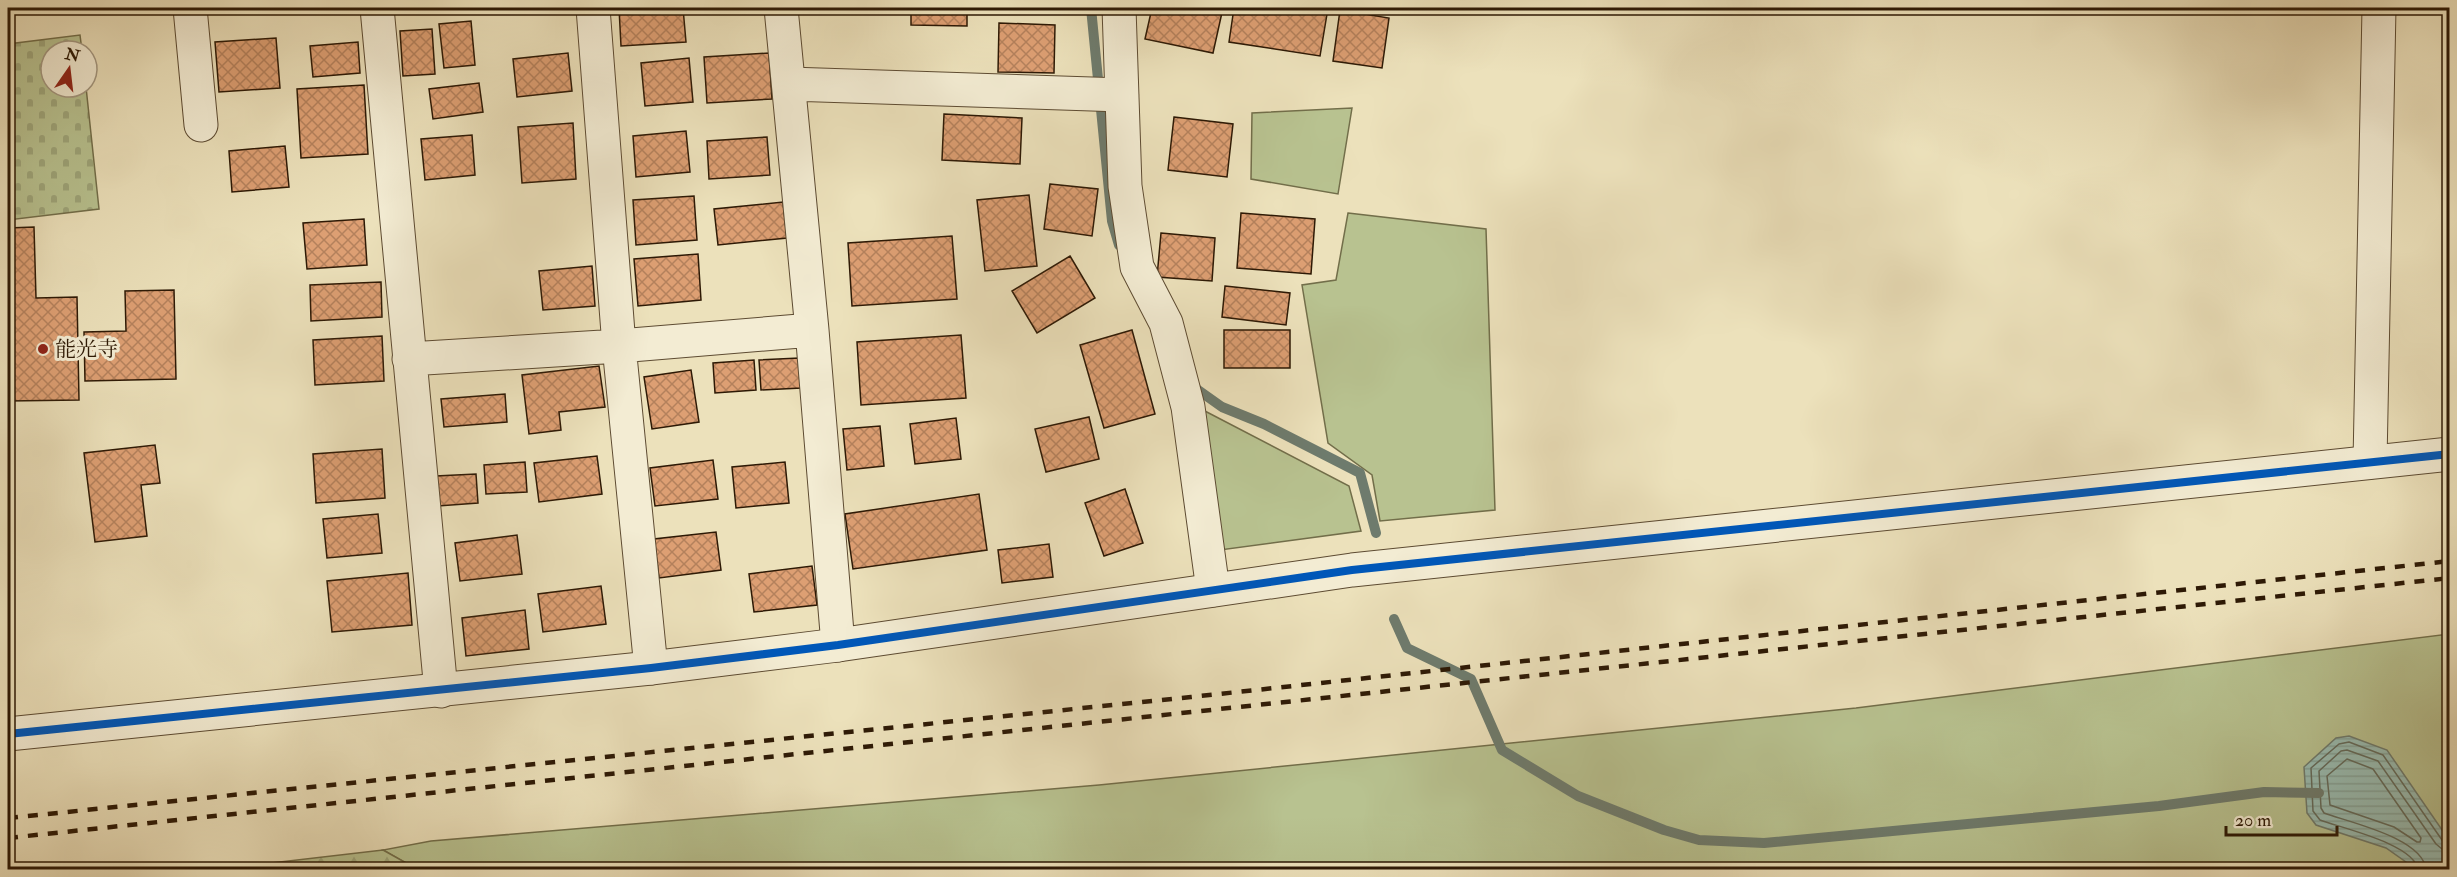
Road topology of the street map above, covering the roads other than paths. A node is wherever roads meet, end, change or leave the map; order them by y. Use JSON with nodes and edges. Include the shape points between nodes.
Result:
{"nodes":[{"id":1,"x":190,"y":8,"type":"edge"},
{"id":2,"x":377,"y":8,"type":"edge"},
{"id":3,"x":593,"y":8,"type":"edge"},
{"id":4,"x":782,"y":8,"type":"edge"},
{"id":5,"x":1119,"y":8,"type":"edge"},
{"id":6,"x":2379,"y":8,"type":"edge"},
{"id":7,"x":789,"y":84,"type":"junction"},
{"id":8,"x":1122,"y":95,"type":"junction"},
{"id":9,"x":201,"y":125,"type":"dead end"},
{"id":10,"x":812,"y":330,"type":"junction"},
{"id":11,"x":619,"y":346,"type":"junction"},
{"id":12,"x":410,"y":358,"type":"junction"},
{"id":13,"x":2450,"y":454,"type":"edge"},
{"id":14,"x":2370,"y":462,"type":"junction"},
{"id":15,"x":1213,"y":590,"type":"junction"},
{"id":16,"x":838,"y":645,"type":"junction"},
{"id":17,"x":651,"y":668,"type":"junction"},
{"id":18,"x":441,"y":691,"type":"junction"},
{"id":19,"x":8,"y":734,"type":"edge"}],
"edges":[{"from":1,"to":9,"type":"street"},
{"from":2,"to":12,"type":"street"},
{"from":3,"to":11,"type":"street"},
{"from":4,"to":7,"type":"street"},
{"from":5,"to":8,"type":"street"},
{"from":6,"to":14,"type":"street"},
{"from":7,"to":8,"type":"street"},
{"from":7,"to":10,"type":"street"},
{"from":8,"to":15,"type":"street","via":[[1125,186],[1137,267],[1166,323],[1188,407]]},
{"from":10,"to":11,"type":"street"},
{"from":10,"to":16,"type":"street"},
{"from":11,"to":12,"type":"street"},
{"from":11,"to":17,"type":"street"},
{"from":12,"to":18,"type":"street"},
{"from":13,"to":14,"type":"street"},
{"from":14,"to":15,"type":"street","via":[[1352,570]]},
{"from":15,"to":16,"type":"street"},
{"from":16,"to":17,"type":"street"},
{"from":17,"to":18,"type":"street"},
{"from":18,"to":19,"type":"street"}]}
